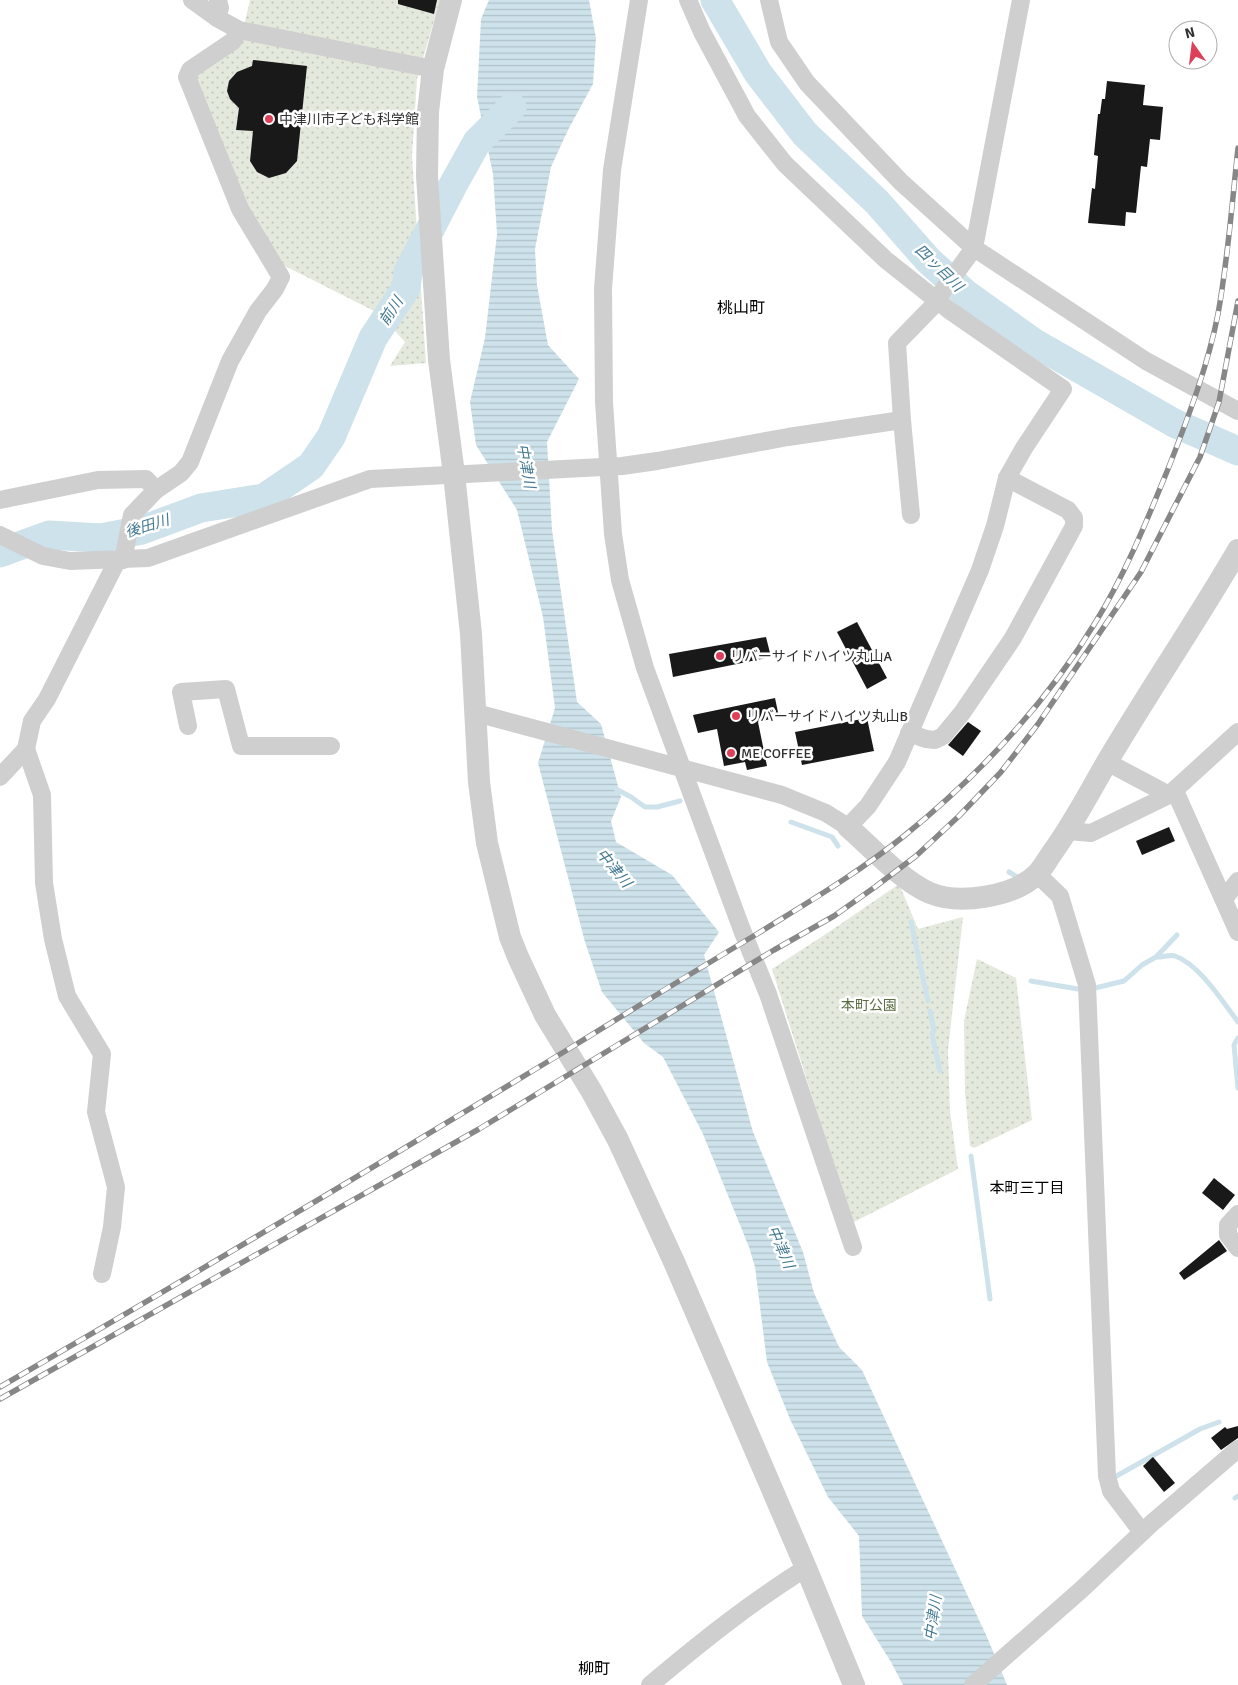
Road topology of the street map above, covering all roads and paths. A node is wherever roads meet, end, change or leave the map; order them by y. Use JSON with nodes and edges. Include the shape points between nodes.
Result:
{"nodes":[{"id":1,"x":192,"y":0,"type":"edge"},
{"id":2,"x":218,"y":0,"type":"edge"},
{"id":3,"x":451,"y":0,"type":"edge"},
{"id":4,"x":639,"y":0,"type":"edge"},
{"id":5,"x":688,"y":0,"type":"edge"},
{"id":6,"x":769,"y":0,"type":"edge"},
{"id":7,"x":1021,"y":0,"type":"edge"},
{"id":8,"x":217,"y":18,"type":"junction"},
{"id":9,"x":239,"y":30,"type":"junction"},
{"id":10,"x":433,"y":69,"type":"junction"},
{"id":11,"x":972,"y":252,"type":"junction"},
{"id":12,"x":941,"y":295,"type":"junction"},
{"id":13,"x":1238,"y":411,"type":"edge"},
{"id":14,"x":902,"y":420,"type":"junction"},
{"id":15,"x":603,"y":467,"type":"junction"},
{"id":16,"x":460,"y":474,"type":"junction"},
{"id":17,"x":1008,"y":478,"type":"junction"},
{"id":18,"x":156,"y":490,"type":"junction"},
{"id":19,"x":0,"y":500,"type":"edge"},
{"id":20,"x":912,"y":515,"type":"dead end"},
{"id":21,"x":0,"y":535,"type":"edge"},
{"id":22,"x":1238,"y":550,"type":"edge"},
{"id":23,"x":121,"y":557,"type":"junction"},
{"id":24,"x":486,"y":715,"type":"junction"},
{"id":25,"x":188,"y":726,"type":"dead end"},
{"id":26,"x":1238,"y":732,"type":"edge"},
{"id":27,"x":909,"y":733,"type":"junction"},
{"id":28,"x":330,"y":746,"type":"dead end"},
{"id":29,"x":26,"y":749,"type":"junction"},
{"id":30,"x":1107,"y":762,"type":"junction"},
{"id":31,"x":683,"y":769,"type":"junction"},
{"id":32,"x":0,"y":777,"type":"edge"},
{"id":33,"x":1172,"y":793,"type":"junction"},
{"id":34,"x":848,"y":827,"type":"junction"},
{"id":35,"x":1068,"y":831,"type":"junction"},
{"id":36,"x":1037,"y":874,"type":"junction"},
{"id":37,"x":1238,"y":881,"type":"edge"},
{"id":38,"x":1224,"y":899,"type":"junction"},
{"id":39,"x":1238,"y":932,"type":"edge"},
{"id":40,"x":1238,"y":1214,"type":"edge"},
{"id":41,"x":853,"y":1247,"type":"dead end"},
{"id":42,"x":1238,"y":1248,"type":"edge"},
{"id":43,"x":102,"y":1274,"type":"dead end"},
{"id":44,"x":1235,"y":1457,"type":"edge"},
{"id":45,"x":1142,"y":1532,"type":"junction"},
{"id":46,"x":806,"y":1568,"type":"junction"},
{"id":47,"x":650,"y":1685,"type":"edge"},
{"id":48,"x":854,"y":1685,"type":"edge"},
{"id":49,"x":973,"y":1685,"type":"edge"}],
"edges":[{"from":1,"to":8,"type":"street"},
{"from":2,"to":8,"type":"street"},
{"from":3,"to":10,"type":"street"},
{"from":4,"to":15,"type":"street","via":[[612,170],[606,233]]},
{"from":5,"to":12,"type":"street","via":[[747,116],[786,164],[886,260]]},
{"from":6,"to":11,"type":"street","via":[[779,42],[807,83]]},
{"from":7,"to":11,"type":"street"},
{"from":8,"to":9,"type":"street"},
{"from":9,"to":10,"type":"street"},
{"from":9,"to":18,"type":"street","via":[[233,41],[190,70],[187,77],[240,209],[281,277],[230,361],[190,462],[181,473]]},
{"from":10,"to":16,"type":"street","via":[[428,112],[427,176],[434,287],[439,360]]},
{"from":11,"to":12,"type":"street"},
{"from":11,"to":13,"type":"street","via":[[1146,361]]},
{"from":12,"to":14,"type":"street","via":[[897,344]]},
{"from":12,"to":17,"type":"street","via":[[1062,389]]},
{"from":14,"to":15,"type":"street"},
{"from":14,"to":20,"type":"street"},
{"from":15,"to":16,"type":"street"},
{"from":15,"to":31,"type":"street","via":[[620,580],[645,668]]},
{"from":16,"to":23,"type":"street","via":[[370,479],[148,558]]},
{"from":16,"to":24,"type":"street","via":[[471,634]]},
{"from":17,"to":27,"type":"street","via":[[980,570]]},
{"from":17,"to":27,"type":"street","via":[[1068,510],[1074,518],[1074,526],[1013,638],[962,713],[943,736],[935,740]]},
{"from":18,"to":19,"type":"street","via":[[146,479],[98,480]]},
{"from":18,"to":23,"type":"street","via":[[132,515]]},
{"from":21,"to":23,"type":"street","via":[[43,556],[70,561]]},
{"from":22,"to":30,"type":"street"},
{"from":23,"to":29,"type":"street","via":[[32,721]]},
{"from":24,"to":31,"type":"street"},
{"from":24,"to":46,"type":"street","via":[[479,782],[488,843],[510,937],[545,1016],[618,1140]]},
{"from":25,"to":28,"type":"street","via":[[181,692],[226,689],[242,746]]},
{"from":26,"to":33,"type":"street"},
{"from":27,"to":34,"type":"street","via":[[881,788]]},
{"from":29,"to":32,"type":"street"},
{"from":29,"to":43,"type":"street","via":[[42,796],[44,883],[67,996],[102,1054],[96,1112],[116,1188]]},
{"from":30,"to":33,"type":"street"},
{"from":30,"to":35,"type":"street"},
{"from":31,"to":34,"type":"street","via":[[782,795],[826,813]]},
{"from":31,"to":41,"type":"street","via":[[768,994]]},
{"from":33,"to":35,"type":"street","via":[[1091,832]]},
{"from":33,"to":38,"type":"street"},
{"from":34,"to":36,"type":"street","via":[[908,880],[930,893],[954,898],[1001,894]]},
{"from":35,"to":36,"type":"street"},
{"from":36,"to":45,"type":"street","via":[[1060,896],[1087,985],[1107,1476],[1111,1491]]},
{"from":37,"to":38,"type":"street"},
{"from":38,"to":39,"type":"street"},
{"from":40,"to":42,"type":"street","via":[[1228,1225],[1228,1235]]},
{"from":44,"to":45,"type":"street"},
{"from":45,"to":49,"type":"street"},
{"from":46,"to":47,"type":"street","via":[[732,1619]]},
{"from":46,"to":48,"type":"street"}]}
